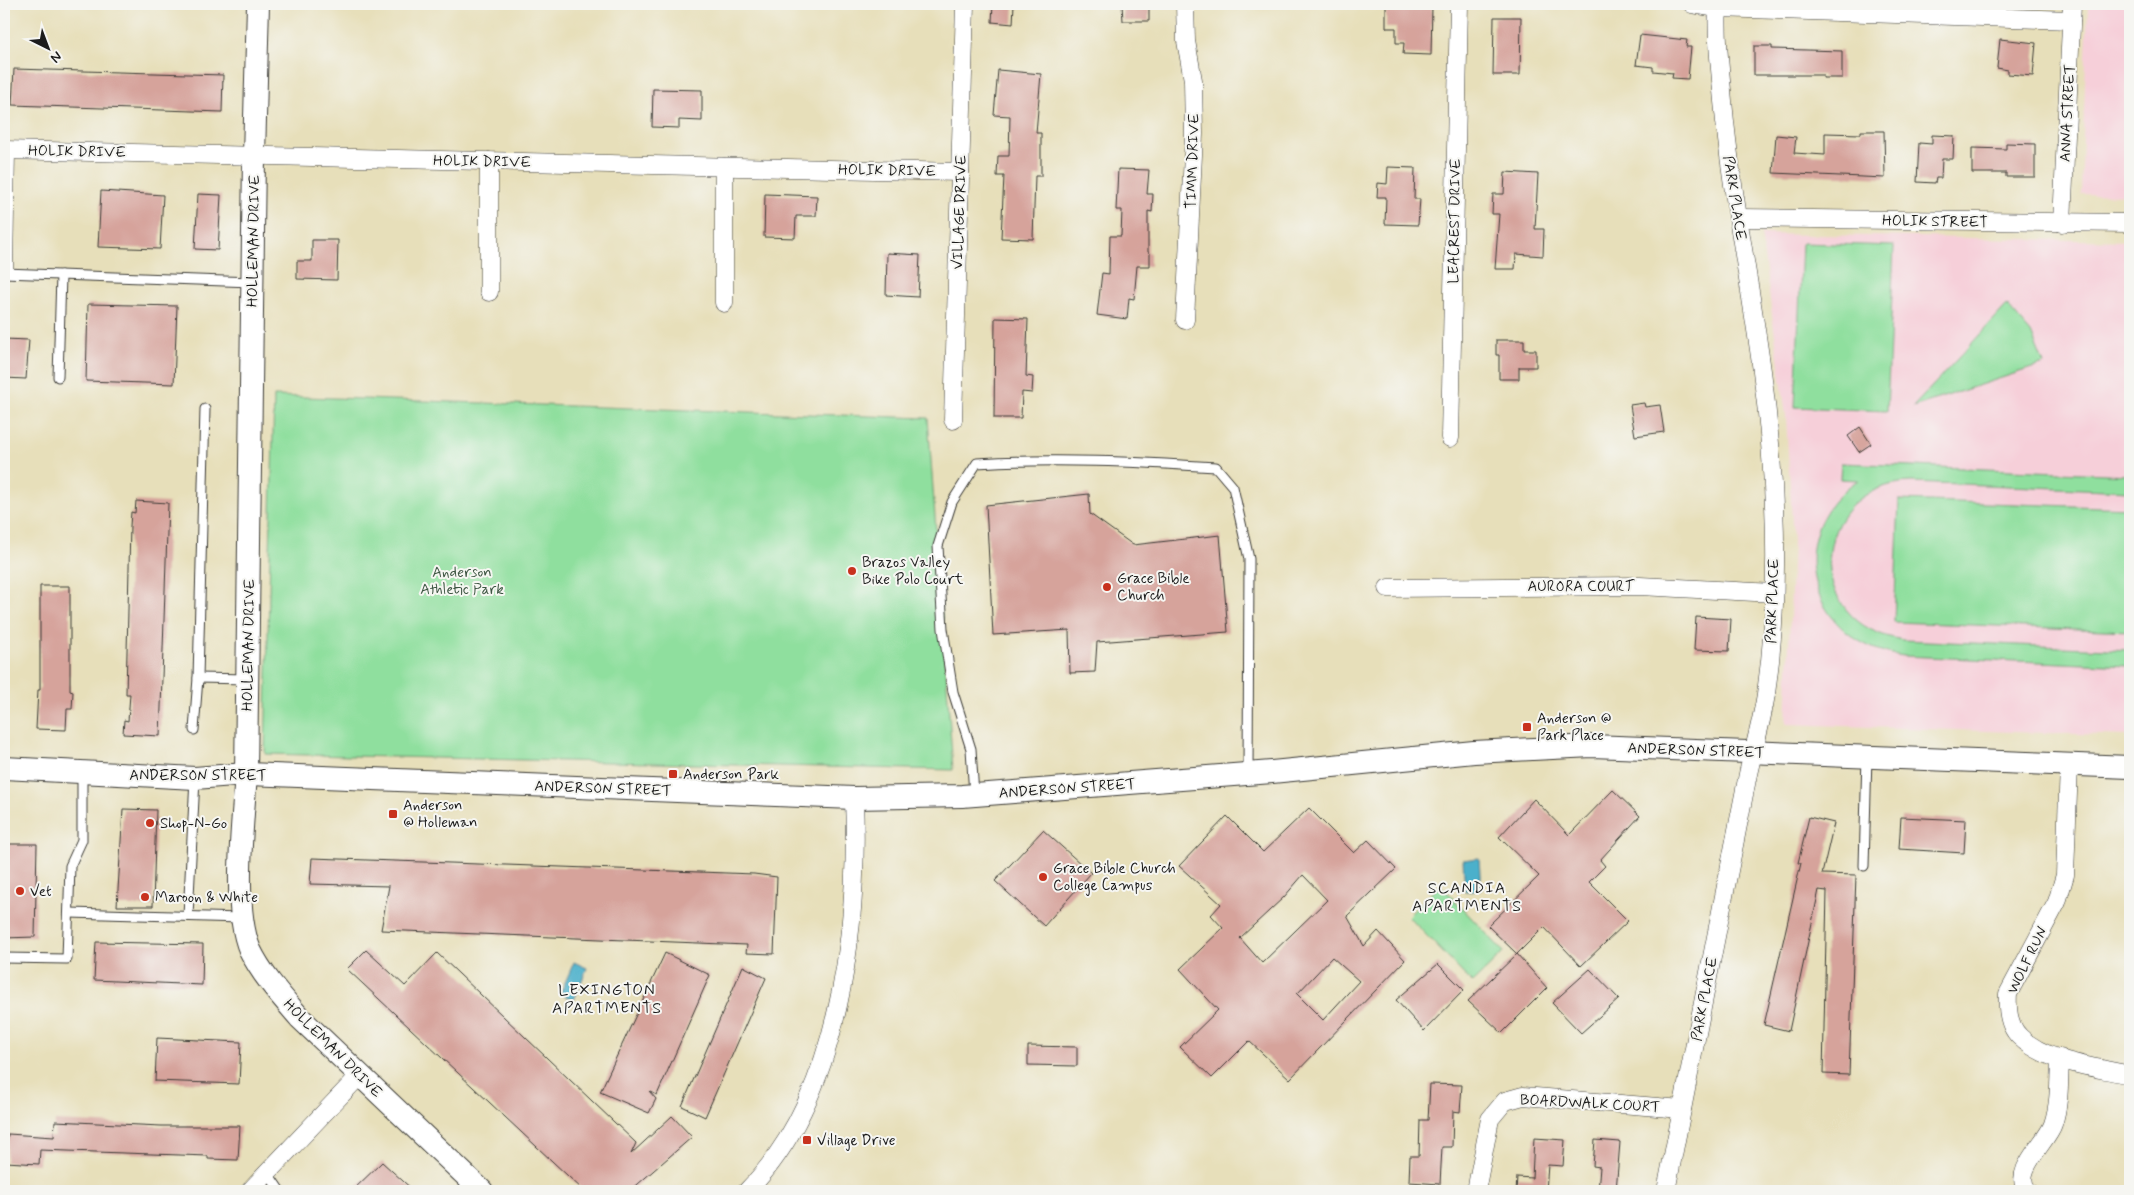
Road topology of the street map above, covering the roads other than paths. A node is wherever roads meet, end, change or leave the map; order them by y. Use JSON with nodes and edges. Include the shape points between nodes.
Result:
{"nodes":[{"id":1,"x":258,"y":4,"type":"edge"},
{"id":2,"x":964,"y":4,"type":"edge"},
{"id":3,"x":1184,"y":4,"type":"edge"},
{"id":4,"x":1458,"y":4,"type":"edge"},
{"id":5,"x":1692,"y":4,"type":"edge"},
{"id":6,"x":1718,"y":6,"type":"edge"},
{"id":7,"x":2072,"y":12,"type":"edge"},
{"id":8,"x":5,"y":150,"type":"edge"},
{"id":9,"x":254,"y":156,"type":"junction"},
{"id":10,"x":489,"y":161,"type":"junction"},
{"id":11,"x":724,"y":167,"type":"junction"},
{"id":12,"x":960,"y":172,"type":"junction"},
{"id":13,"x":1739,"y":218,"type":"junction"},
{"id":14,"x":2062,"y":223,"type":"junction"},
{"id":15,"x":2130,"y":223,"type":"edge"},
{"id":16,"x":4,"y":269,"type":"edge"},
{"id":17,"x":4,"y":273,"type":"edge"},
{"id":18,"x":61,"y":275,"type":"junction"},
{"id":19,"x":252,"y":282,"type":"junction"},
{"id":20,"x":488,"y":292,"type":"dead end"},
{"id":21,"x":724,"y":303,"type":"dead end"},
{"id":22,"x":1185,"y":320,"type":"dead end"},
{"id":23,"x":58,"y":377,"type":"dead end"},
{"id":24,"x":205,"y":409,"type":"dead end"},
{"id":25,"x":953,"y":420,"type":"dead end"},
{"id":26,"x":1450,"y":438,"type":"dead end"},
{"id":27,"x":1388,"y":588,"type":"dead end"},
{"id":28,"x":1774,"y":593,"type":"junction"},
{"id":29,"x":198,"y":678,"type":"junction"},
{"id":30,"x":247,"y":679,"type":"junction"},
{"id":31,"x":194,"y":730,"type":"dead end"},
{"id":32,"x":1753,"y":751,"type":"junction"},
{"id":33,"x":1868,"y":756,"type":"junction"},
{"id":34,"x":2069,"y":765,"type":"junction"},
{"id":35,"x":4,"y":768,"type":"edge"},
{"id":36,"x":2130,"y":768,"type":"edge"},
{"id":37,"x":82,"y":772,"type":"junction"},
{"id":38,"x":246,"y":774,"type":"junction"},
{"id":39,"x":1248,"y":774,"type":"junction"},
{"id":40,"x":195,"y":778,"type":"junction"},
{"id":41,"x":974,"y":794,"type":"junction"},
{"id":42,"x":854,"y":798,"type":"junction"},
{"id":43,"x":1864,"y":866,"type":"dead end"},
{"id":44,"x":70,"y":913,"type":"junction"},
{"id":45,"x":188,"y":916,"type":"junction"},
{"id":46,"x":241,"y":918,"type":"junction"},
{"id":47,"x":4,"y":958,"type":"edge"},
{"id":48,"x":2060,"y":1058,"type":"junction"},
{"id":49,"x":360,"y":1075,"type":"junction"},
{"id":50,"x":2130,"y":1075,"type":"edge"},
{"id":51,"x":1682,"y":1109,"type":"junction"},
{"id":52,"x":267,"y":1171,"type":"junction"},
{"id":53,"x":250,"y":1191,"type":"edge"},
{"id":54,"x":280,"y":1191,"type":"edge"},
{"id":55,"x":482,"y":1191,"type":"edge"},
{"id":56,"x":747,"y":1191,"type":"edge"},
{"id":57,"x":1476,"y":1191,"type":"edge"},
{"id":58,"x":1666,"y":1191,"type":"edge"},
{"id":59,"x":2028,"y":1191,"type":"edge"}],
"edges":[{"from":1,"to":9,"type":"street","name":"HOLLEMAN DRIVE"},
{"from":2,"to":12,"type":"street","name":"VILLAGE DRIVE"},
{"from":3,"to":22,"type":"street","name":"TIMM DRIVE","via":[[1193,80],[1194,134]]},
{"from":4,"to":26,"type":"street","name":"LEACREST DRIVE"},
{"from":5,"to":6,"type":"street"},
{"from":6,"to":7,"type":"street"},
{"from":6,"to":13,"type":"street","name":"PARK PLACE","via":[[1716,32],[1728,160]]},
{"from":7,"to":14,"type":"street","name":"ANNA STREET"},
{"from":8,"to":9,"type":"street","name":"HOLIK DRIVE"},
{"from":8,"to":16,"type":"street"},
{"from":9,"to":10,"type":"street","name":"HOLIK DRIVE"},
{"from":9,"to":19,"type":"street","name":"HOLLEMAN DRIVE"},
{"from":10,"to":11,"type":"street","name":"HOLIK DRIVE"},
{"from":10,"to":20,"type":"street"},
{"from":11,"to":12,"type":"street","name":"HOLIK DRIVE"},
{"from":11,"to":21,"type":"street"},
{"from":12,"to":25,"type":"street","name":"VILLAGE DRIVE"},
{"from":13,"to":14,"type":"street","name":"HOLIK STREET"},
{"from":13,"to":28,"type":"street","name":"PARK PLACE","via":[[1768,432],[1774,518]]},
{"from":14,"to":15,"type":"street","name":"HOLIK STREET"},
{"from":17,"to":18,"type":"lane"},
{"from":18,"to":19,"type":"lane"},
{"from":18,"to":23,"type":"lane"},
{"from":19,"to":30,"type":"street","name":"HOLLEMAN DRIVE"},
{"from":24,"to":29,"type":"lane"},
{"from":27,"to":28,"type":"street","name":"AURORA COURT","via":[[1640,586]]},
{"from":28,"to":32,"type":"street","name":"PARK PLACE","via":[[1767,692]]},
{"from":29,"to":30,"type":"lane"},
{"from":29,"to":31,"type":"lane"},
{"from":30,"to":38,"type":"street","name":"HOLLEMAN DRIVE"},
{"from":32,"to":33,"type":"street","name":"ANDERSON STREET"},
{"from":32,"to":39,"type":"street","name":"ANDERSON STREET","via":[[1592,746],[1474,752]]},
{"from":32,"to":51,"type":"street","name":"PARK PLACE"},
{"from":33,"to":34,"type":"street","name":"ANDERSON STREET"},
{"from":33,"to":43,"type":"lane"},
{"from":34,"to":36,"type":"street","name":"ANDERSON STREET"},
{"from":34,"to":48,"type":"street","name":"WOLF RUN","via":[[2065,875],[2057,902],[2008,994],[2007,1010],[2020,1037],[2041,1051]]},
{"from":35,"to":37,"type":"street","name":"ANDERSON STREET"},
{"from":37,"to":40,"type":"street","name":"ANDERSON STREET"},
{"from":37,"to":44,"type":"lane","via":[[82,840],[70,866]]},
{"from":38,"to":40,"type":"street","name":"ANDERSON STREET"},
{"from":38,"to":42,"type":"street","name":"ANDERSON STREET"},
{"from":38,"to":46,"type":"street","name":"HOLLEMAN DRIVE","via":[[241,838]]},
{"from":39,"to":41,"type":"street","name":"ANDERSON STREET"},
{"from":39,"to":41,"type":"lane","via":[[1249,558],[1232,487],[1216,467],[1140,463],[977,463],[952,502],[938,546],[943,629],[953,692],[971,749]]},
{"from":40,"to":45,"type":"lane"},
{"from":41,"to":42,"type":"street","name":"ANDERSON STREET"},
{"from":42,"to":56,"type":"street","via":[[848,952],[831,1038],[786,1142]]},
{"from":44,"to":45,"type":"lane"},
{"from":44,"to":47,"type":"lane","via":[[67,959]]},
{"from":45,"to":46,"type":"lane"},
{"from":46,"to":49,"type":"street","name":"HOLLEMAN DRIVE","via":[[250,950],[274,988],[300,1018]]},
{"from":48,"to":50,"type":"street","name":"WOLF RUN"},
{"from":48,"to":59,"type":"street","via":[[2053,1126],[2033,1154],[2023,1177],[2024,1188]]},
{"from":49,"to":52,"type":"street"},
{"from":49,"to":55,"type":"street","name":"HOLLEMAN DRIVE"},
{"from":51,"to":57,"type":"street","name":"BOARDWALK COURT","via":[[1523,1096],[1505,1101],[1490,1119]]},
{"from":51,"to":58,"type":"street","name":"PARK PLACE"},
{"from":52,"to":53,"type":"street"},
{"from":52,"to":54,"type":"lane"}]}
